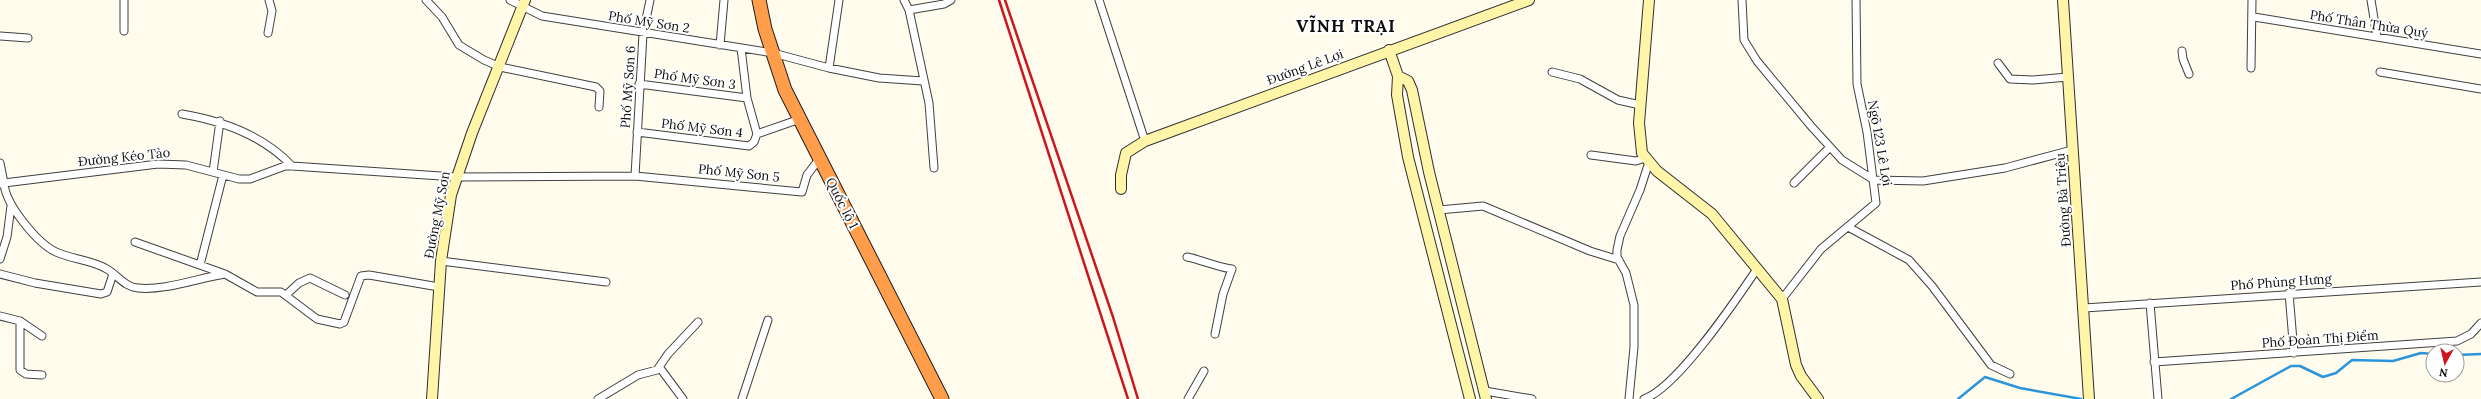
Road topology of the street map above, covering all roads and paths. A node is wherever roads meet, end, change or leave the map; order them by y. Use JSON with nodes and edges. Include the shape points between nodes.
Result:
{"nodes":[{"id":1,"x":124,"y":0,"type":"edge"},
{"id":2,"x":268,"y":0,"type":"edge"},
{"id":3,"x":426,"y":0,"type":"edge"},
{"id":4,"x":510,"y":0,"type":"edge"},
{"id":5,"x":650,"y":0,"type":"edge"},
{"id":6,"x":724,"y":0,"type":"edge"},
{"id":7,"x":759,"y":0,"type":"edge"},
{"id":8,"x":839,"y":0,"type":"edge"},
{"id":9,"x":904,"y":0,"type":"edge"},
{"id":10,"x":951,"y":0,"type":"edge"},
{"id":11,"x":1099,"y":0,"type":"edge"},
{"id":12,"x":1529,"y":0,"type":"edge"},
{"id":13,"x":1649,"y":0,"type":"edge"},
{"id":14,"x":1742,"y":0,"type":"edge"},
{"id":15,"x":1856,"y":0,"type":"edge"},
{"id":16,"x":2063,"y":0,"type":"edge"},
{"id":17,"x":2252,"y":0,"type":"edge"},
{"id":18,"x":2371,"y":0,"type":"edge"},
{"id":19,"x":524,"y":4,"type":"edge"},
{"id":20,"x":909,"y":10,"type":"junction"},
{"id":21,"x":2254,"y":17,"type":"junction"},
{"id":22,"x":124,"y":31,"type":"dead end"},
{"id":23,"x":268,"y":33,"type":"dead end"},
{"id":24,"x":644,"y":34,"type":"junction"},
{"id":25,"x":0,"y":36,"type":"edge"},
{"id":26,"x":2377,"y":37,"type":"junction"},
{"id":27,"x":28,"y":38,"type":"dead end"},
{"id":28,"x":720,"y":45,"type":"junction"},
{"id":29,"x":741,"y":48,"type":"junction"},
{"id":30,"x":1389,"y":50,"type":"junction"},
{"id":31,"x":2182,"y":51,"type":"dead end"},
{"id":32,"x":773,"y":53,"type":"junction"},
{"id":33,"x":2481,"y":54,"type":"edge"},
{"id":34,"x":1998,"y":63,"type":"dead end"},
{"id":35,"x":500,"y":67,"type":"junction"},
{"id":36,"x":829,"y":68,"type":"junction"},
{"id":37,"x":2251,"y":68,"type":"dead end"},
{"id":38,"x":1552,"y":72,"type":"dead end"},
{"id":39,"x":2380,"y":72,"type":"dead end"},
{"id":40,"x":2189,"y":74,"type":"dead end"},
{"id":41,"x":1398,"y":76,"type":"junction"},
{"id":42,"x":2068,"y":77,"type":"junction"},
{"id":43,"x":923,"y":81,"type":"junction"},
{"id":44,"x":639,"y":84,"type":"junction"},
{"id":45,"x":2481,"y":89,"type":"edge"},
{"id":46,"x":747,"y":98,"type":"junction"},
{"id":47,"x":1640,"y":105,"type":"junction"},
{"id":48,"x":599,"y":107,"type":"dead end"},
{"id":49,"x":182,"y":114,"type":"dead end"},
{"id":50,"x":800,"y":119,"type":"junction"},
{"id":51,"x":220,"y":121,"type":"junction"},
{"id":52,"x":637,"y":132,"type":"junction"},
{"id":53,"x":757,"y":134,"type":"junction"},
{"id":54,"x":1145,"y":141,"type":"junction"},
{"id":55,"x":1830,"y":147,"type":"junction"},
{"id":56,"x":2072,"y":150,"type":"junction"},
{"id":57,"x":1425,"y":152,"type":"junction"},
{"id":58,"x":1591,"y":155,"type":"dead end"},
{"id":59,"x":1408,"y":157,"type":"junction"},
{"id":60,"x":820,"y":158,"type":"junction"},
{"id":61,"x":1647,"y":160,"type":"junction"},
{"id":62,"x":0,"y":163,"type":"edge"},
{"id":63,"x":292,"y":166,"type":"junction"},
{"id":64,"x":934,"y":168,"type":"dead end"},
{"id":65,"x":214,"y":172,"type":"junction"},
{"id":66,"x":223,"y":175,"type":"junction"},
{"id":67,"x":635,"y":176,"type":"junction"},
{"id":68,"x":456,"y":177,"type":"junction"},
{"id":69,"x":1874,"y":180,"type":"junction"},
{"id":70,"x":1794,"y":183,"type":"dead end"},
{"id":71,"x":2,"y":184,"type":"edge"},
{"id":72,"x":1122,"y":189,"type":"dead end"},
{"id":73,"x":11,"y":206,"type":"junction"},
{"id":74,"x":1439,"y":210,"type":"junction"},
{"id":75,"x":1848,"y":227,"type":"junction"},
{"id":76,"x":135,"y":242,"type":"dead end"},
{"id":77,"x":1449,"y":247,"type":"junction"},
{"id":78,"x":1432,"y":252,"type":"junction"},
{"id":79,"x":1187,"y":257,"type":"dead end"},
{"id":80,"x":0,"y":259,"type":"edge"},
{"id":81,"x":1619,"y":260,"type":"junction"},
{"id":82,"x":441,"y":261,"type":"junction"},
{"id":83,"x":200,"y":265,"type":"junction"},
{"id":84,"x":1757,"y":269,"type":"junction"},
{"id":85,"x":0,"y":274,"type":"edge"},
{"id":86,"x":113,"y":274,"type":"junction"},
{"id":87,"x":225,"y":274,"type":"junction"},
{"id":88,"x":606,"y":282,"type":"dead end"},
{"id":89,"x":2481,"y":282,"type":"edge"},
{"id":90,"x":438,"y":287,"type":"junction"},
{"id":91,"x":2289,"y":293,"type":"junction"},
{"id":92,"x":286,"y":295,"type":"junction"},
{"id":93,"x":345,"y":295,"type":"dead end"},
{"id":94,"x":1782,"y":299,"type":"junction"},
{"id":95,"x":2150,"y":303,"type":"junction"},
{"id":96,"x":2084,"y":308,"type":"junction"},
{"id":97,"x":0,"y":316,"type":"edge"},
{"id":98,"x":768,"y":320,"type":"dead end"},
{"id":99,"x":20,"y":321,"type":"junction"},
{"id":100,"x":698,"y":322,"type":"dead end"},
{"id":101,"x":2481,"y":323,"type":"edge"},
{"id":102,"x":1215,"y":334,"type":"dead end"},
{"id":103,"x":42,"y":336,"type":"dead end"},
{"id":104,"x":2294,"y":353,"type":"junction"},
{"id":105,"x":2154,"y":362,"type":"junction"},
{"id":106,"x":660,"y":368,"type":"junction"},
{"id":107,"x":1204,"y":371,"type":"dead end"},
{"id":108,"x":42,"y":374,"type":"dead end"},
{"id":109,"x":2010,"y":374,"type":"dead end"},
{"id":110,"x":1482,"y":380,"type":"junction"},
{"id":111,"x":1466,"y":384,"type":"junction"},
{"id":112,"x":1485,"y":395,"type":"edge"},
{"id":113,"x":432,"y":399,"type":"edge"},
{"id":114,"x":598,"y":399,"type":"edge"},
{"id":115,"x":683,"y":399,"type":"edge"},
{"id":116,"x":742,"y":399,"type":"edge"},
{"id":117,"x":942,"y":399,"type":"edge"},
{"id":118,"x":1188,"y":399,"type":"edge"},
{"id":119,"x":1470,"y":399,"type":"edge"},
{"id":120,"x":1532,"y":399,"type":"edge"},
{"id":121,"x":1629,"y":399,"type":"edge"},
{"id":122,"x":1644,"y":399,"type":"edge"},
{"id":123,"x":1818,"y":399,"type":"edge"},
{"id":124,"x":2089,"y":399,"type":"edge"},
{"id":125,"x":2158,"y":399,"type":"edge"}],
"edges":[{"from":1,"to":22,"type":"street"},
{"from":2,"to":23,"type":"street","via":[[272,11]]},
{"from":3,"to":35,"type":"street","via":[[442,17],[459,45]]},
{"from":4,"to":19,"type":"street","name":"Phố Mỹ Sơn 2"},
{"from":5,"to":24,"type":"street","name":"Phố Mỹ Sơn 6"},
{"from":6,"to":28,"type":"street"},
{"from":7,"to":32,"type":"highway","name":"Quốc lộ 1"},
{"from":8,"to":36,"type":"street"},
{"from":9,"to":20,"type":"street"},
{"from":10,"to":20,"type":"street","via":[[944,4]]},
{"from":11,"to":54,"type":"street"},
{"from":12,"to":30,"type":"street","name":"Đường Lê Lợi"},
{"from":13,"to":47,"type":"street"},
{"from":14,"to":55,"type":"street","via":[[1744,40],[1773,80]]},
{"from":15,"to":69,"type":"street","name":"Ngõ 123 Lê Lợi","via":[[1857,84]]},
{"from":16,"to":42,"type":"street","name":"Đường Bà Triệu"},
{"from":17,"to":21,"type":"street"},
{"from":18,"to":26,"type":"street"},
{"from":19,"to":24,"type":"street","name":"Phố Mỹ Sơn 2","via":[[542,16]]},
{"from":19,"to":35,"type":"street","name":"Đường Mỹ Sơn"},
{"from":20,"to":43,"type":"street"},
{"from":21,"to":26,"type":"street","name":"Phố Thân Thừa Quý"},
{"from":21,"to":37,"type":"street"},
{"from":24,"to":28,"type":"street","name":"Phố Mỹ Sơn 2"},
{"from":24,"to":44,"type":"street","name":"Phố Mỹ Sơn 6"},
{"from":25,"to":27,"type":"street"},
{"from":26,"to":33,"type":"street","name":"Phố Thân Thừa Quý"},
{"from":28,"to":29,"type":"street","name":"Phố Mỹ Sơn 2"},
{"from":29,"to":32,"type":"street","name":"Phố Mỹ Sơn 2"},
{"from":29,"to":46,"type":"street"},
{"from":30,"to":41,"type":"street"},
{"from":30,"to":54,"type":"street","name":"Đường Lê Lợi"},
{"from":31,"to":40,"type":"street"},
{"from":32,"to":36,"type":"street","name":"Phố Mỹ Sơn 2"},
{"from":32,"to":50,"type":"highway","name":"Quốc lộ 1","via":[[785,90]]},
{"from":34,"to":42,"type":"street","via":[[2010,79]]},
{"from":35,"to":48,"type":"street","via":[[596,87],[600,91]]},
{"from":35,"to":68,"type":"street","name":"Đường Mỹ Sơn","via":[[488,91]]},
{"from":36,"to":43,"type":"street","name":"Phố Mỹ Sơn 2","via":[[879,78]]},
{"from":38,"to":47,"type":"street","via":[[1580,79],[1618,100]]},
{"from":39,"to":45,"type":"street"},
{"from":41,"to":57,"type":"street","via":[[1408,81],[1412,90]]},
{"from":41,"to":59,"type":"street","via":[[1397,96]]},
{"from":42,"to":56,"type":"street","name":"Đường Bà Triệu"},
{"from":43,"to":64,"type":"street","via":[[929,103]]},
{"from":44,"to":46,"type":"street","name":"Phố Mỹ Sơn 3"},
{"from":44,"to":52,"type":"street","name":"Phố Mỹ Sơn 6"},
{"from":46,"to":53,"type":"street"},
{"from":47,"to":61,"type":"street","via":[[1638,136]]},
{"from":49,"to":51,"type":"street"},
{"from":50,"to":53,"type":"street"},
{"from":50,"to":60,"type":"highway","name":"Quốc lộ 1"},
{"from":51,"to":63,"type":"street","via":[[253,136]]},
{"from":51,"to":65,"type":"street"},
{"from":52,"to":53,"type":"street","name":"Phố Mỹ Sơn 4","via":[[749,146]]},
{"from":52,"to":67,"type":"street","name":"Phố Mỹ Sơn 6"},
{"from":54,"to":72,"type":"street","name":"Đường Lê Lợi","via":[[1126,153]]},
{"from":55,"to":69,"type":"street","via":[[1842,160]]},
{"from":55,"to":70,"type":"street"},
{"from":56,"to":69,"type":"street","via":[[2005,168],[1923,181]]},
{"from":56,"to":96,"type":"street","name":"Đường Bà Triệu"},
{"from":57,"to":59,"type":"street"},
{"from":57,"to":74,"type":"street"},
{"from":58,"to":61,"type":"street"},
{"from":59,"to":78,"type":"street"},
{"from":60,"to":67,"type":"street","name":"Phố Mỹ Sơn 5","via":[[807,175],[802,192]]},
{"from":60,"to":117,"type":"highway","name":"Quốc lộ 1"},
{"from":61,"to":81,"type":"street","via":[[1640,190],[1620,236],[1617,250]]},
{"from":61,"to":84,"type":"street","via":[[1712,214]]},
{"from":62,"to":71,"type":"street"},
{"from":63,"to":66,"type":"street","name":"Đường Kéo Tào","via":[[284,166],[250,179]]},
{"from":63,"to":68,"type":"street","name":"Đường Kéo Tào"},
{"from":65,"to":66,"type":"street","name":"Đường Kéo Tào"},
{"from":65,"to":71,"type":"street","name":"Đường Kéo Tào","via":[[186,165],[158,164]]},
{"from":66,"to":83,"type":"street"},
{"from":67,"to":68,"type":"street","name":"Đường Kéo Tào"},
{"from":68,"to":82,"type":"street","name":"Đường Mỹ Sơn"},
{"from":69,"to":75,"type":"street","name":"Ngõ 123 Lê Lợi","via":[[1876,203]]},
{"from":71,"to":73,"type":"street"},
{"from":73,"to":80,"type":"street","via":[[7,237]]},
{"from":73,"to":86,"type":"street","via":[[48,247],[56,252],[101,266]]},
{"from":74,"to":77,"type":"street"},
{"from":74,"to":81,"type":"street","via":[[1483,206],[1590,251]]},
{"from":75,"to":94,"type":"street","name":"Ngõ 123 Lê Lợi","via":[[1821,249]]},
{"from":75,"to":109,"type":"street","via":[[1909,260],[1932,286],[1991,366]]},
{"from":76,"to":83,"type":"street"},
{"from":77,"to":78,"type":"street"},
{"from":77,"to":110,"type":"street"},
{"from":78,"to":111,"type":"street"},
{"from":79,"to":102,"type":"street","via":[[1232,269],[1223,294]]},
{"from":81,"to":121,"type":"street","via":[[1628,283],[1635,321]]},
{"from":82,"to":88,"type":"street"},
{"from":82,"to":90,"type":"street","name":"Đường Mỹ Sơn"},
{"from":83,"to":87,"type":"street"},
{"from":84,"to":94,"type":"street"},
{"from":84,"to":122,"type":"street","via":[[1738,297],[1663,390]]},
{"from":85,"to":86,"type":"street","via":[[35,283],[101,294],[107,292]]},
{"from":86,"to":87,"type":"street","via":[[132,287],[147,289]]},
{"from":87,"to":92,"type":"street","via":[[257,292],[275,291]]},
{"from":89,"to":91,"type":"street","name":"Phố Phùng Hưng"},
{"from":90,"to":92,"type":"street","via":[[369,275],[361,276],[345,319],[340,324],[317,319]]},
{"from":90,"to":113,"type":"street","name":"Đường Mỹ Sơn"},
{"from":91,"to":95,"type":"street","name":"Phố Phùng Hưng"},
{"from":91,"to":104,"type":"street"},
{"from":92,"to":93,"type":"street","via":[[299,283],[310,278]]},
{"from":94,"to":123,"type":"street","via":[[1796,365]]},
{"from":95,"to":96,"type":"street","name":"Phố Phùng Hưng"},
{"from":95,"to":105,"type":"street"},
{"from":96,"to":124,"type":"street","name":"Đường Bà Triệu"},
{"from":97,"to":99,"type":"street"},
{"from":98,"to":116,"type":"street"},
{"from":99,"to":103,"type":"street"},
{"from":99,"to":108,"type":"street","via":[[20,370],[26,374]]},
{"from":100,"to":106,"type":"street","via":[[668,354]]},
{"from":101,"to":104,"type":"street","name":"Phố Đoàn Thị Điểm","via":[[2471,334],[2457,341]]},
{"from":104,"to":105,"type":"street","name":"Phố Đoàn Thị Điểm"},
{"from":105,"to":125,"type":"street"},
{"from":106,"to":114,"type":"street","via":[[638,375]]},
{"from":106,"to":115,"type":"street"},
{"from":107,"to":118,"type":"street"},
{"from":110,"to":111,"type":"street"},
{"from":110,"to":112,"type":"street"},
{"from":111,"to":119,"type":"street"},
{"from":112,"to":120,"type":"street"}]}
